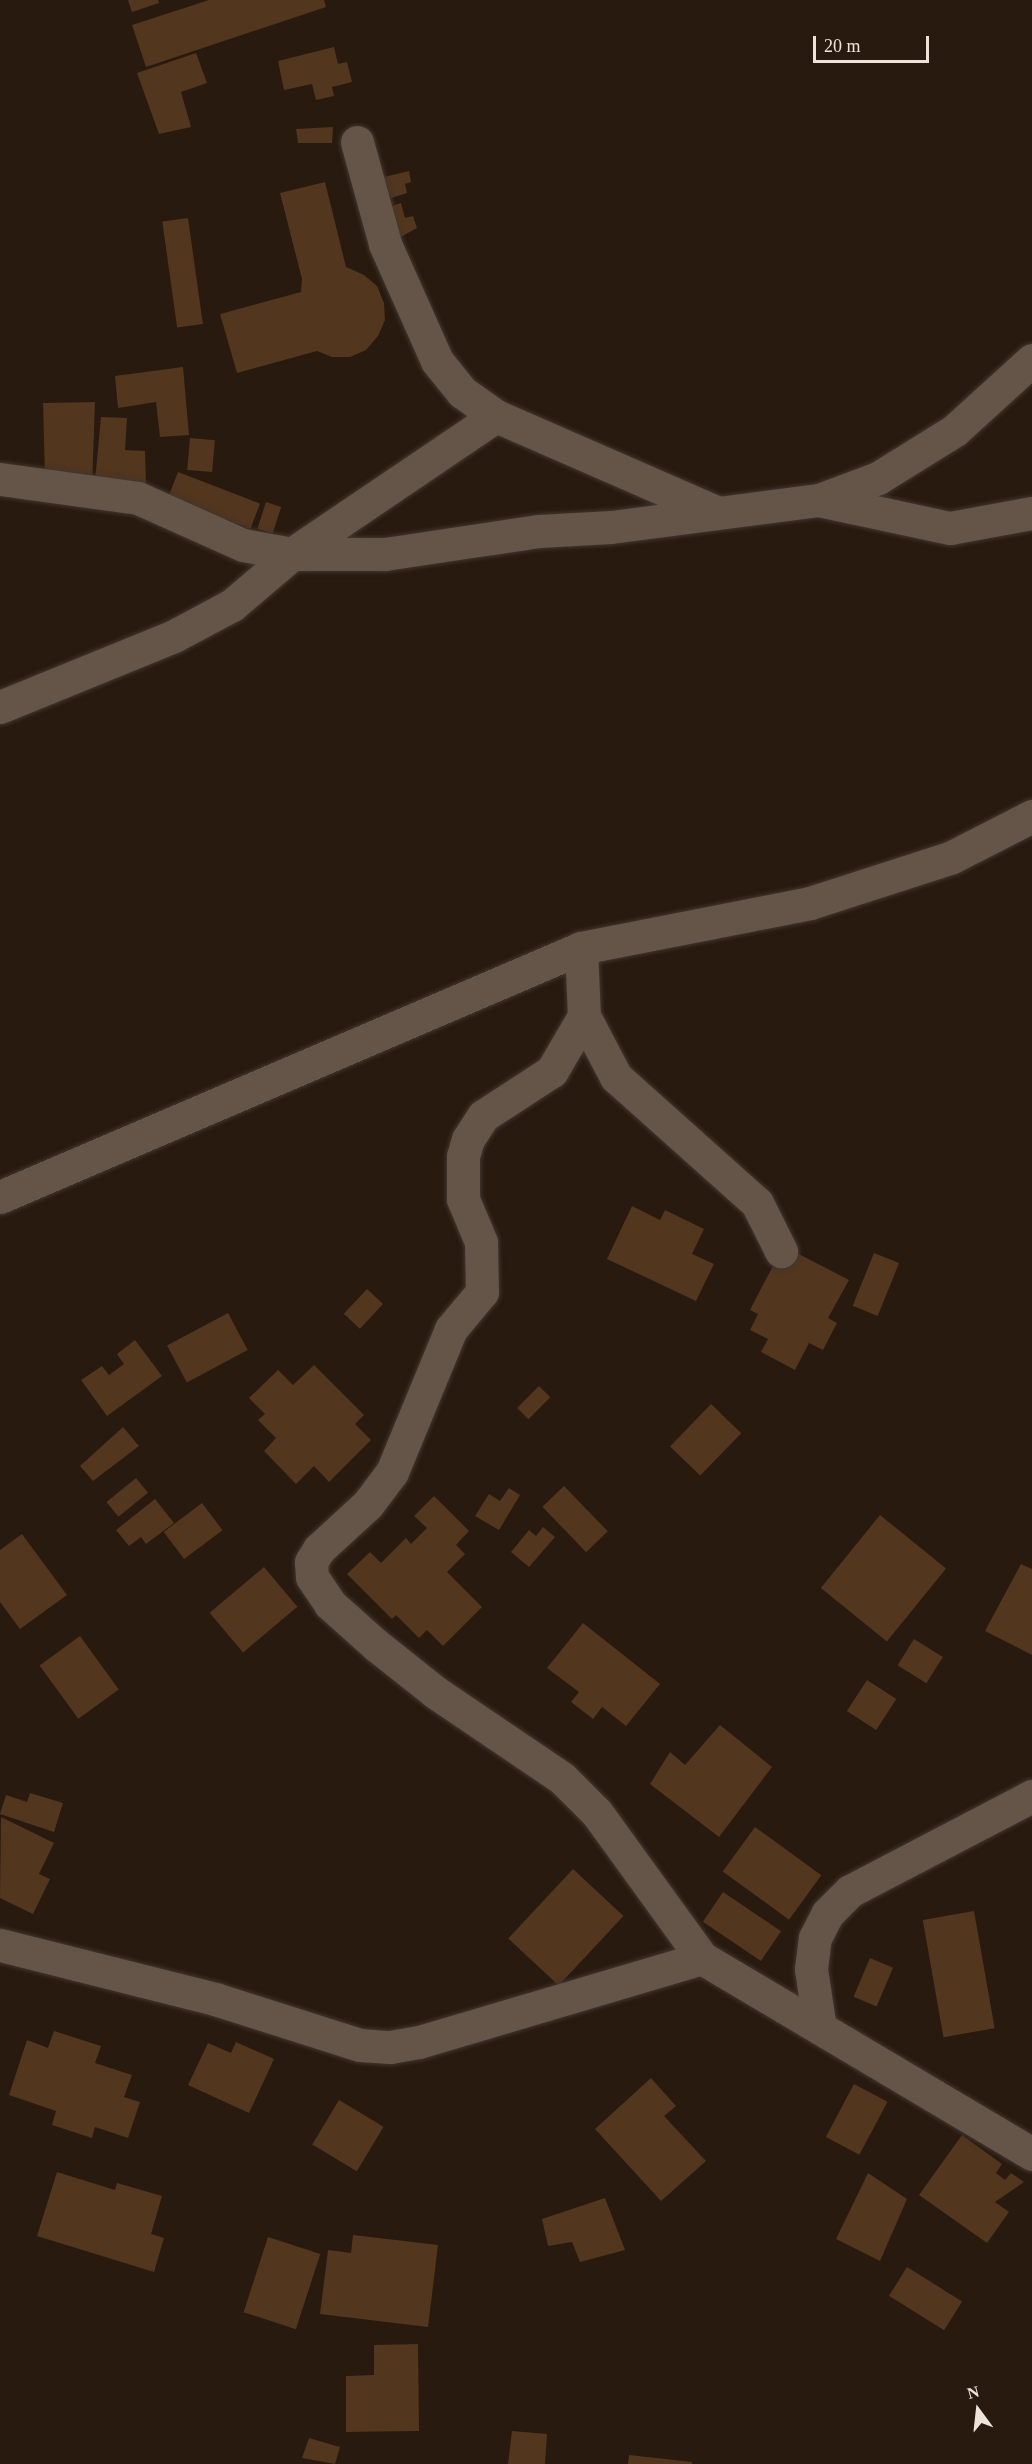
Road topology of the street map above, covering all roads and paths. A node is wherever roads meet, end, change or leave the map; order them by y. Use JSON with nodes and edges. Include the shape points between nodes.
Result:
{"nodes":[{"id":1,"x":357,"y":142,"type":"dead end"},
{"id":2,"x":1032,"y":360,"type":"edge"},
{"id":3,"x":496,"y":416,"type":"junction"},
{"id":4,"x":0,"y":479,"type":"edge"},
{"id":5,"x":819,"y":500,"type":"junction"},
{"id":6,"x":714,"y":511,"type":"junction"},
{"id":7,"x":1032,"y":513,"type":"edge"},
{"id":8,"x":292,"y":554,"type":"junction"},
{"id":9,"x":0,"y":707,"type":"edge"},
{"id":10,"x":1032,"y":816,"type":"edge"},
{"id":11,"x":580,"y":948,"type":"junction"},
{"id":12,"x":584,"y":1016,"type":"junction"},
{"id":13,"x":0,"y":1197,"type":"edge"},
{"id":14,"x":781,"y":1251,"type":"dead end"},
{"id":15,"x":1032,"y":1796,"type":"edge"},
{"id":16,"x":0,"y":1945,"type":"edge"},
{"id":17,"x":702,"y":1958,"type":"junction"},
{"id":18,"x":820,"y":2028,"type":"junction"},
{"id":19,"x":1032,"y":2154,"type":"edge"}],
"edges":[{"from":1,"to":3,"type":"street","via":[[385,244],[437,361],[462,393]]},
{"from":2,"to":5,"type":"street","via":[[955,430],[878,478]]},
{"from":3,"to":6,"type":"street"},
{"from":3,"to":8,"type":"street"},
{"from":4,"to":8,"type":"street","via":[[138,498],[243,545]]},
{"from":5,"to":6,"type":"street"},
{"from":5,"to":7,"type":"street","via":[[950,528]]},
{"from":6,"to":8,"type":"street","via":[[385,554]]},
{"from":8,"to":9,"type":"street","via":[[232,605],[174,636]]},
{"from":10,"to":11,"type":"street","via":[[952,857],[810,903]]},
{"from":11,"to":12,"type":"street"},
{"from":11,"to":13,"type":"street"},
{"from":12,"to":14,"type":"street","via":[[616,1077],[757,1203]]},
{"from":12,"to":17,"type":"street","via":[[552,1071],[483,1116],[468,1138],[463,1156],[463,1199],[481,1242],[482,1292],[451,1329],[392,1472],[368,1504],[319,1549],[311,1562],[312,1577],[330,1604],[376,1645],[435,1692],[562,1778],[597,1813]]},
{"from":15,"to":18,"type":"street","via":[[850,1891],[828,1914],[815,1938],[810,1969]]},
{"from":16,"to":17,"type":"street","via":[[215,1999],[360,2045],[390,2047],[430,2039]]},
{"from":17,"to":18,"type":"street"},
{"from":18,"to":19,"type":"street"}]}
